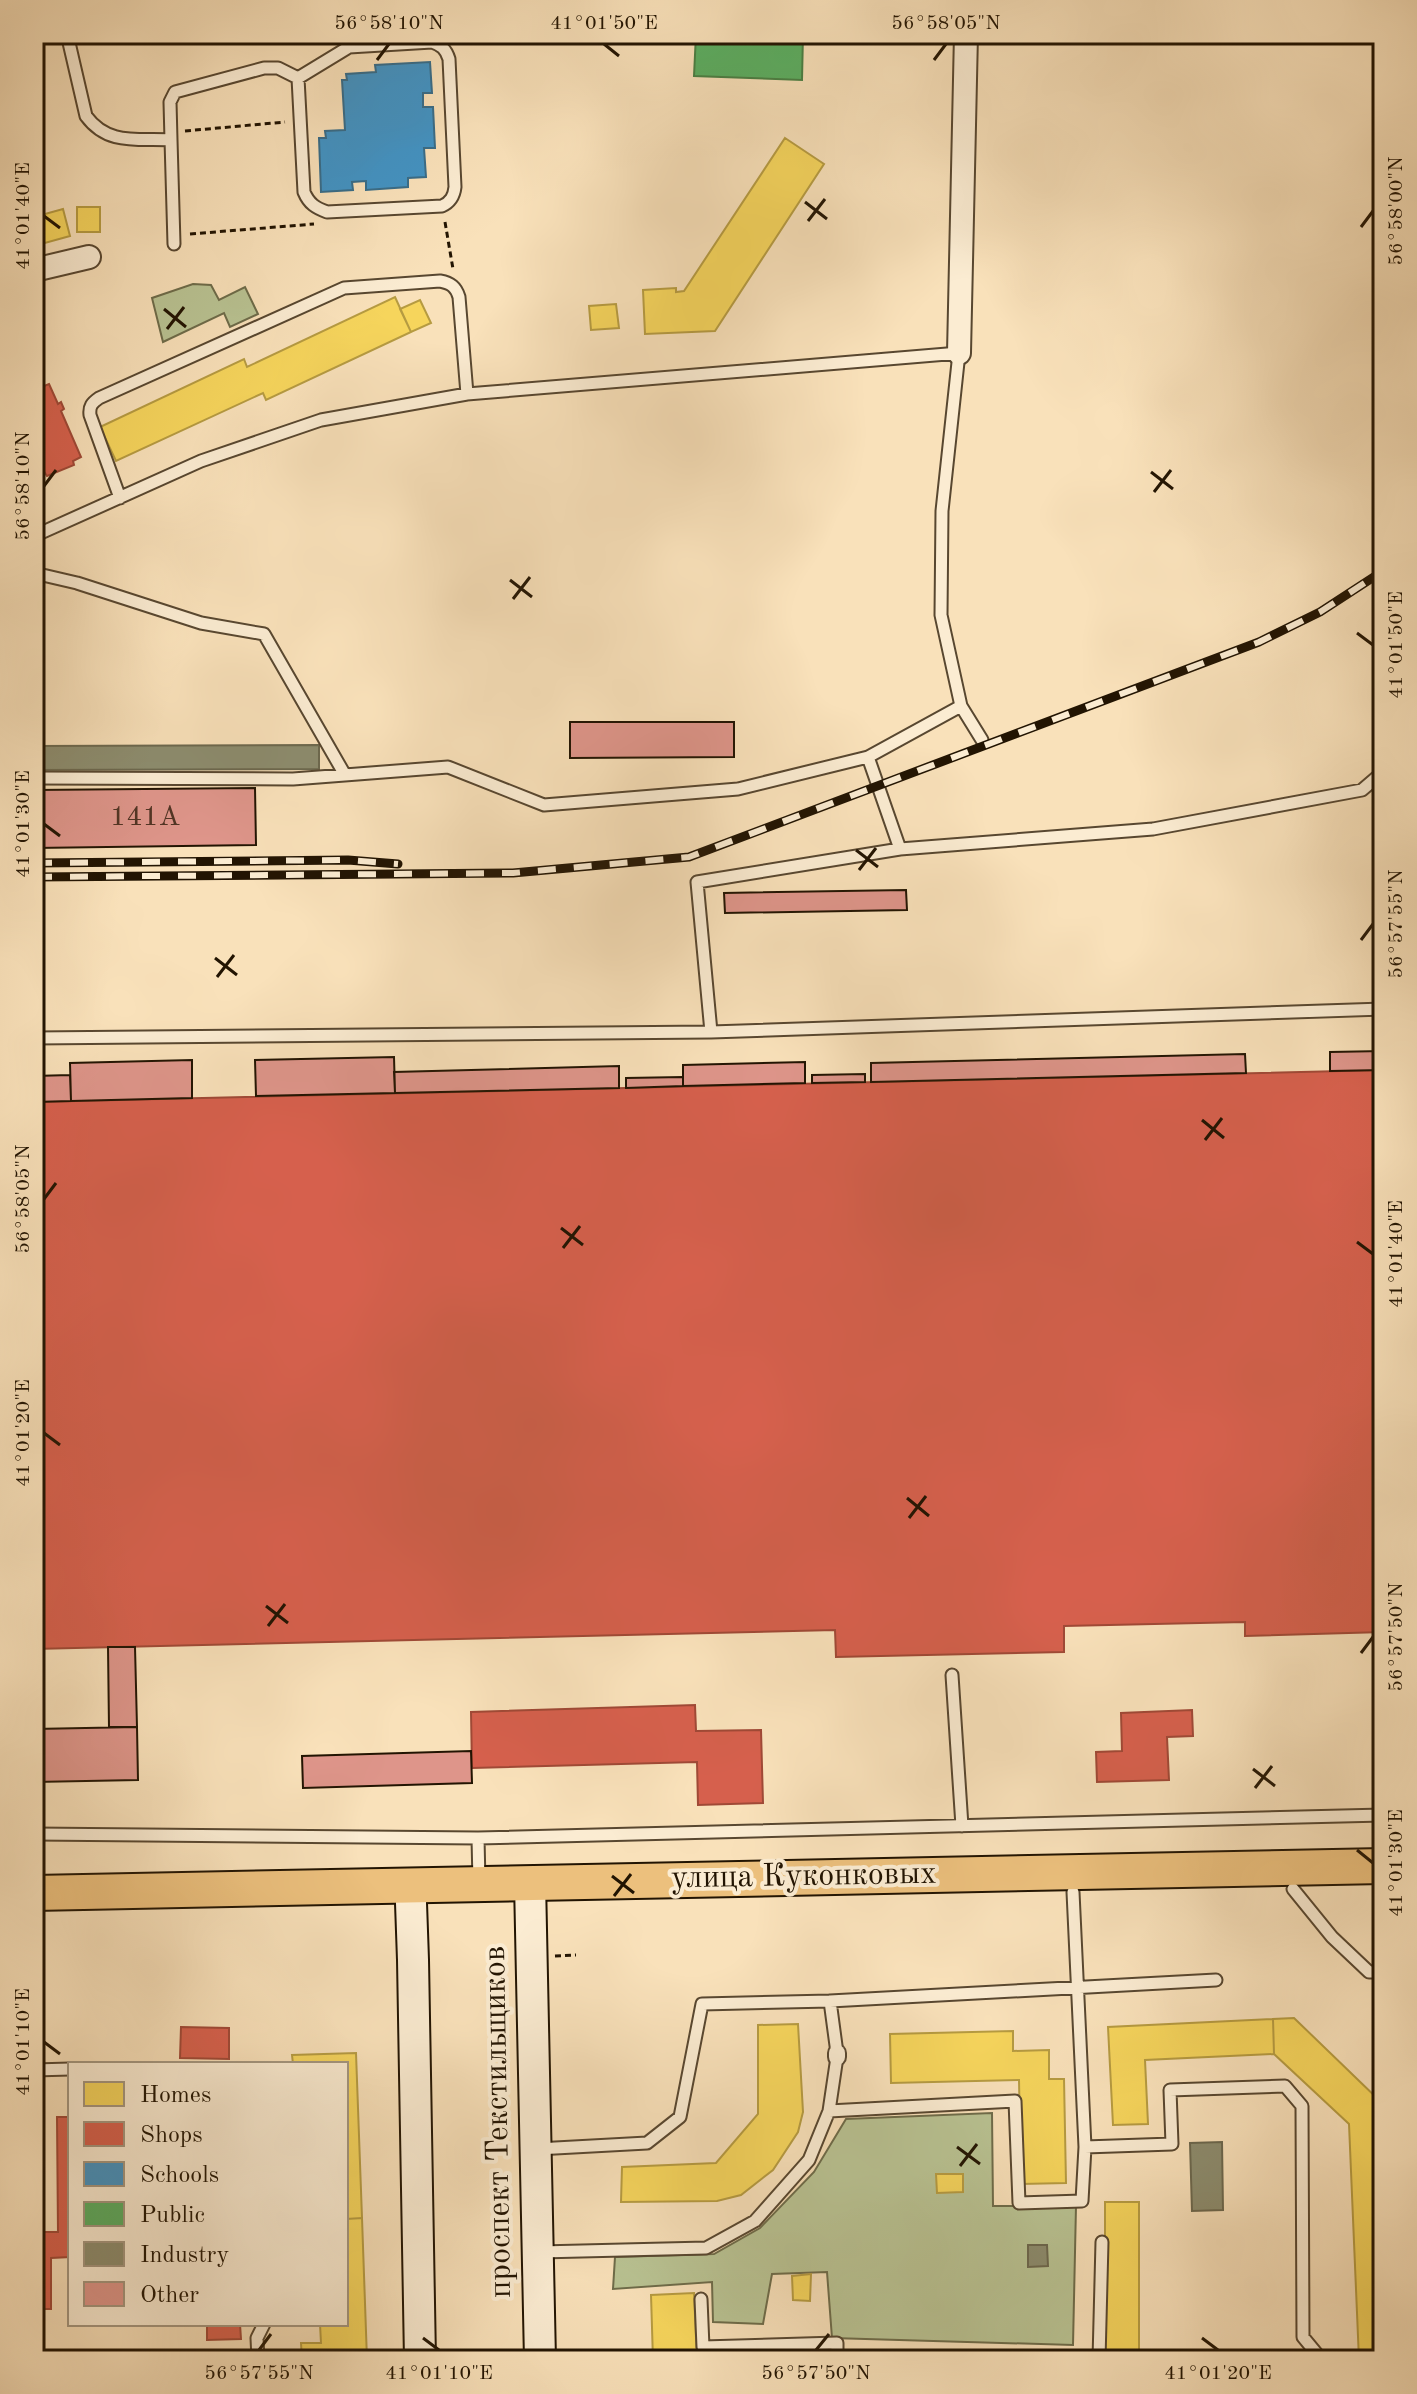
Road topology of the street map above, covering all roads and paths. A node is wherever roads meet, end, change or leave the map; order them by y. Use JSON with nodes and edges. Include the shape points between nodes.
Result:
{"nodes":[{"id":1,"x":67,"y":34,"type":"edge"},
{"id":2,"x":966,"y":34,"type":"edge"},
{"id":3,"x":298,"y":78,"type":"junction"},
{"id":4,"x":301,"y":121,"type":"junction"},
{"id":5,"x":171,"y":136,"type":"junction"},
{"id":6,"x":442,"y":206,"type":"junction"},
{"id":7,"x":317,"y":209,"type":"junction"},
{"id":8,"x":174,"y":240,"type":"joint"},
{"id":9,"x":89,"y":257,"type":"dead end"},
{"id":10,"x":451,"y":260,"type":"dead end"},
{"id":11,"x":34,"y":270,"type":"edge"},
{"id":12,"x":959,"y":353,"type":"junction"},
{"id":13,"x":467,"y":394,"type":"junction"},
{"id":14,"x":120,"y":498,"type":"junction"},
{"id":15,"x":34,"y":536,"type":"edge"},
{"id":16,"x":34,"y":573,"type":"edge"},
{"id":17,"x":961,"y":706,"type":"junction"},
{"id":18,"x":982,"y":740,"type":"dead end"},
{"id":19,"x":868,"y":757,"type":"junction"},
{"id":20,"x":1383,"y":772,"type":"edge"},
{"id":21,"x":345,"y":775,"type":"junction"},
{"id":22,"x":34,"y":778,"type":"edge"},
{"id":23,"x":900,"y":849,"type":"junction"},
{"id":24,"x":1383,"y":1009,"type":"edge"},
{"id":25,"x":711,"y":1032,"type":"junction"},
{"id":26,"x":34,"y":1038,"type":"edge"},
{"id":27,"x":952,"y":1675,"type":"dead end"},
{"id":28,"x":1383,"y":1815,"type":"edge"},
{"id":29,"x":962,"y":1826,"type":"junction"},
{"id":30,"x":34,"y":1834,"type":"edge"},
{"id":31,"x":478,"y":1838,"type":"junction"},
{"id":32,"x":1383,"y":1866,"type":"edge"},
{"id":33,"x":1383,"y":1887,"type":"edge"},
{"id":34,"x":1293,"y":1889,"type":"junction"},
{"id":35,"x":530,"y":1891,"type":"junction"},
{"id":36,"x":479,"y":1892,"type":"junction"},
{"id":37,"x":1073,"y":1892,"type":"junction"},
{"id":38,"x":34,"y":1893,"type":"edge"},
{"id":39,"x":425,"y":1903,"type":"junction"},
{"id":40,"x":34,"y":1911,"type":"edge"},
{"id":41,"x":576,"y":1955,"type":"dead end"},
{"id":42,"x":547,"y":1956,"type":"dead end"},
{"id":43,"x":1383,"y":1972,"type":"edge"},
{"id":44,"x":1216,"y":1980,"type":"dead end"},
{"id":45,"x":1078,"y":1988,"type":"junction"},
{"id":46,"x":830,"y":2001,"type":"junction"},
{"id":47,"x":68,"y":2069,"type":"edge"},
{"id":48,"x":34,"y":2070,"type":"edge"},
{"id":49,"x":829,"y":2111,"type":"junction"},
{"id":50,"x":1085,"y":2147,"type":"junction"},
{"id":51,"x":536,"y":2149,"type":"junction"},
{"id":52,"x":1102,"y":2242,"type":"dead end"},
{"id":53,"x":538,"y":2252,"type":"junction"},
{"id":54,"x":701,"y":2299,"type":"dead end"},
{"id":55,"x":263,"y":2326,"type":"edge"},
{"id":56,"x":258,"y":2360,"type":"edge"},
{"id":57,"x":420,"y":2360,"type":"edge"},
{"id":58,"x":540,"y":2360,"type":"edge"},
{"id":59,"x":837,"y":2360,"type":"edge"},
{"id":60,"x":1099,"y":2360,"type":"edge"},
{"id":61,"x":1322,"y":2360,"type":"edge"}],
"edges":[{"from":1,"to":5,"type":"lane","via":[[86,116],[95,127],[118,138]]},
{"from":2,"to":12,"type":"street"},
{"from":3,"to":4,"type":"lane"},
{"from":3,"to":5,"type":"lane","via":[[271,67],[175,92],[170,102]]},
{"from":3,"to":6,"type":"lane","via":[[349,47],[440,45],[449,59],[455,187]]},
{"from":4,"to":5,"type":"path"},
{"from":4,"to":7,"type":"lane","via":[[304,192]]},
{"from":5,"to":8,"type":"lane"},
{"from":6,"to":7,"type":"lane"},
{"from":6,"to":10,"type":"path"},
{"from":7,"to":8,"type":"path","via":[[318,223]]},
{"from":9,"to":11,"type":"street"},
{"from":12,"to":13,"type":"lane"},
{"from":12,"to":17,"type":"lane","via":[[942,511],[941,615]]},
{"from":13,"to":14,"type":"lane","via":[[321,420],[201,461]]},
{"from":13,"to":14,"type":"lane","via":[[457,289],[440,281],[344,288],[92,403],[90,415]]},
{"from":14,"to":15,"type":"lane"},
{"from":16,"to":21,"type":"lane","via":[[201,623],[264,634]]},
{"from":17,"to":18,"type":"lane"},
{"from":17,"to":19,"type":"lane"},
{"from":19,"to":21,"type":"lane","via":[[738,789],[544,805],[448,767]]},
{"from":19,"to":23,"type":"lane"},
{"from":20,"to":23,"type":"lane","via":[[1362,790],[1153,829]]},
{"from":21,"to":22,"type":"lane"},
{"from":23,"to":25,"type":"lane","via":[[697,882]]},
{"from":24,"to":25,"type":"lane"},
{"from":25,"to":26,"type":"lane"},
{"from":27,"to":29,"type":"lane"},
{"from":28,"to":29,"type":"lane"},
{"from":29,"to":31,"type":"lane"},
{"from":30,"to":31,"type":"lane"},
{"from":31,"to":36,"type":"lane"},
{"from":32,"to":35,"type":"main road","name":"улица Куконковых"},
{"from":33,"to":34,"type":"main road","name":"улица Куконковых"},
{"from":34,"to":37,"type":"main road","name":"улица Куконковых"},
{"from":34,"to":43,"type":"lane","via":[[1369,1972]]},
{"from":35,"to":36,"type":"main road","name":"улица Куконковых"},
{"from":35,"to":37,"type":"main road","name":"улица Куконковых"},
{"from":35,"to":51,"type":"main road","name":"проспект Текстильщиков"},
{"from":36,"to":38,"type":"main road","name":"улица Куконковых"},
{"from":36,"to":39,"type":"main road"},
{"from":37,"to":45,"type":"lane"},
{"from":39,"to":40,"type":"main road"},
{"from":39,"to":57,"type":"main road","via":[[413,1960]]},
{"from":41,"to":42,"type":"path"},
{"from":44,"to":45,"type":"lane"},
{"from":45,"to":46,"type":"lane"},
{"from":45,"to":50,"type":"lane"},
{"from":46,"to":49,"type":"lane","via":[[837,2055]]},
{"from":46,"to":51,"type":"lane","via":[[702,2004],[680,2117],[647,2143]]},
{"from":47,"to":48,"type":"lane"},
{"from":49,"to":50,"type":"lane","via":[[1015,2101],[1019,2203],[1082,2201]]},
{"from":49,"to":53,"type":"lane","via":[[809,2160],[755,2221],[706,2248]]},
{"from":50,"to":61,"type":"lane","via":[[1172,2144],[1170,2090],[1285,2086],[1302,2106],[1303,2337]]},
{"from":51,"to":53,"type":"main road","name":"проспект Текстильщиков"},
{"from":52,"to":60,"type":"lane"},
{"from":53,"to":58,"type":"main road","name":"проспект Текстильщиков"},
{"from":54,"to":59,"type":"lane","via":[[703,2347],[837,2343]]},
{"from":55,"to":56,"type":"lane","via":[[257,2338]]}]}
